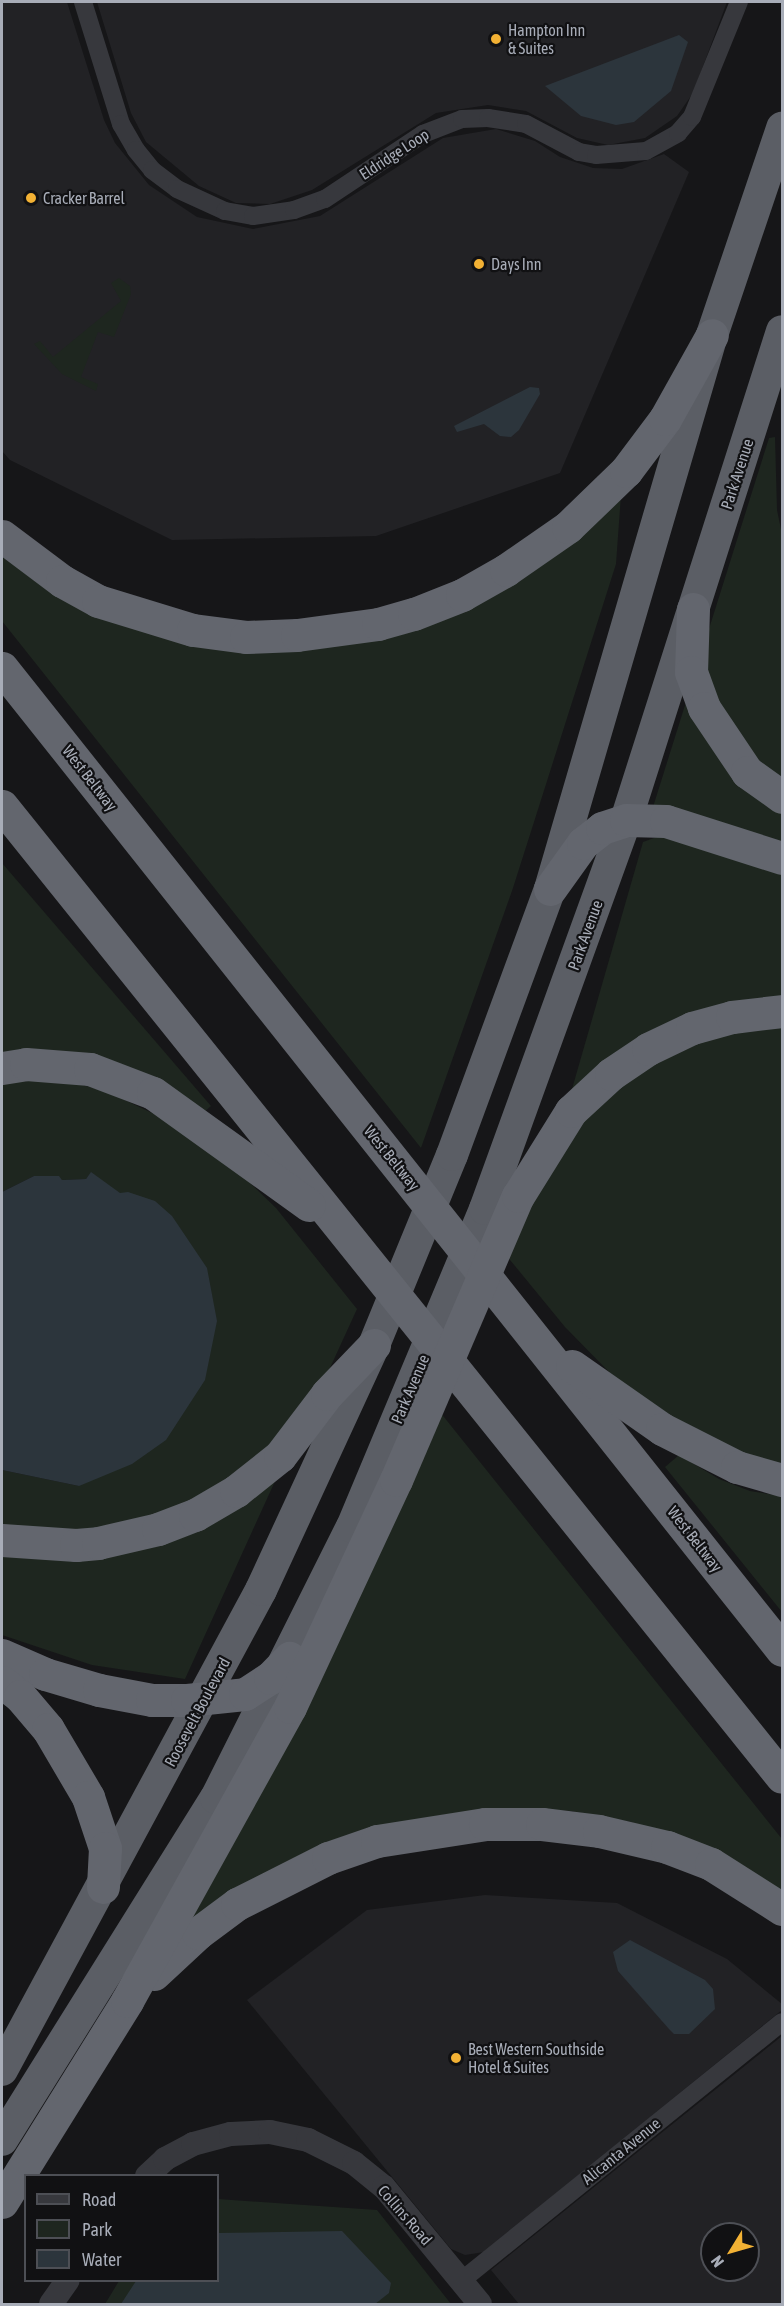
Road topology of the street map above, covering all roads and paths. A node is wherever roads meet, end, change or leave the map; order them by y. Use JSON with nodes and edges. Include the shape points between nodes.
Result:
{"nodes":[{"id":1,"x":83,"y":2,"type":"edge"},
{"id":2,"x":739,"y":2,"type":"edge"},
{"id":3,"x":783,"y":129,"type":"edge"},
{"id":4,"x":783,"y":331,"type":"edge"},
{"id":5,"x":712,"y":335,"type":"junction"},
{"id":6,"x":2,"y":536,"type":"edge"},
{"id":7,"x":693,"y":609,"type":"junction"},
{"id":8,"x":2,"y":668,"type":"edge"},
{"id":9,"x":783,"y":797,"type":"edge"},
{"id":10,"x":2,"y":806,"type":"edge"},
{"id":11,"x":626,"y":820,"type":"junction"},
{"id":12,"x":783,"y":858,"type":"edge"},
{"id":13,"x":550,"y":889,"type":"junction"},
{"id":14,"x":783,"y":1011,"type":"edge"},
{"id":15,"x":2,"y":1068,"type":"edge"},
{"id":16,"x":338,"y":1225,"type":"junction"},
{"id":17,"x":535,"y":1335,"type":"junction"},
{"id":18,"x":374,"y":1345,"type":"junction"},
{"id":19,"x":783,"y":1480,"type":"edge"},
{"id":20,"x":2,"y":1540,"type":"edge"},
{"id":21,"x":783,"y":1650,"type":"edge"},
{"id":22,"x":2,"y":1655,"type":"edge"},
{"id":23,"x":289,"y":1658,"type":"junction"},
{"id":24,"x":2,"y":1682,"type":"edge"},
{"id":25,"x":204,"y":1700,"type":"junction"},
{"id":26,"x":783,"y":1777,"type":"edge"},
{"id":27,"x":104,"y":1887,"type":"junction"},
{"id":28,"x":783,"y":1909,"type":"edge"},
{"id":29,"x":127,"y":2001,"type":"junction"},
{"id":30,"x":783,"y":2022,"type":"edge"},
{"id":31,"x":2,"y":2070,"type":"edge"},
{"id":32,"x":2,"y":2140,"type":"edge"},
{"id":33,"x":148,"y":2174,"type":"edge"},
{"id":34,"x":2,"y":2202,"type":"edge"},
{"id":35,"x":461,"y":2281,"type":"junction"},
{"id":36,"x":67,"y":2282,"type":"edge"},
{"id":37,"x":51,"y":2304,"type":"edge"},
{"id":38,"x":480,"y":2304,"type":"edge"}],
"edges":[{"from":1,"to":2,"type":"street","name":"Eldridge Loop","via":[[121,124],[136,150],[152,170],[177,189],[225,211],[253,216],[294,210],[325,199],[423,134],[462,119],[488,118],[526,124],[579,152],[596,155],[646,151],[678,133],[692,117]]},
{"from":3,"to":5,"type":"highway"},
{"from":4,"to":7,"type":"highway","name":"Park Avenue"},
{"from":5,"to":6,"type":"highway","via":[[665,419],[626,471],[567,527],[462,595],[387,621],[297,635],[246,637],[193,630],[98,601],[62,581]]},
{"from":5,"to":13,"type":"highway"},
{"from":7,"to":9,"type":"highway","via":[[691,672],[704,708],[727,748],[747,772]]},
{"from":7,"to":11,"type":"highway","name":"Park Avenue"},
{"from":8,"to":17,"type":"highway","name":"West Beltway"},
{"from":10,"to":16,"type":"highway"},
{"from":11,"to":12,"type":"highway","via":[[666,822]]},
{"from":11,"to":13,"type":"highway","via":[[602,828],[583,843]]},
{"from":11,"to":23,"type":"highway","name":"Park Avenue","via":[[485,1209],[352,1527]]},
{"from":13,"to":18,"type":"highway","name":"Roosevelt Boulevard","via":[[452,1155]]},
{"from":14,"to":29,"type":"highway","via":[[732,1017],[692,1028],[648,1049],[611,1074],[571,1111],[518,1196],[396,1480],[290,1707]]},
{"from":15,"to":16,"type":"highway","via":[[26,1064],[71,1066],[153,1093]]},
{"from":16,"to":26,"type":"highway"},
{"from":17,"to":19,"type":"highway","via":[[662,1429],[737,1467]]},
{"from":17,"to":21,"type":"highway","name":"West Beltway"},
{"from":18,"to":20,"type":"highway","via":[[327,1394],[280,1456],[236,1491],[195,1515],[158,1529],[98,1543],[65,1545]]},
{"from":18,"to":25,"type":"highway","name":"Roosevelt Boulevard","via":[[261,1590]]},
{"from":22,"to":25,"type":"highway","via":[[45,1674],[99,1690],[152,1700]]},
{"from":23,"to":25,"type":"highway","via":[[270,1678],[245,1694]]},
{"from":23,"to":32,"type":"highway","via":[[216,1798]]},
{"from":24,"to":27,"type":"highway","via":[[20,1696],[48,1729],[88,1797],[105,1848]]},
{"from":25,"to":27,"type":"highway","name":"Roosevelt Boulevard"},
{"from":27,"to":31,"type":"highway","name":"Roosevelt Boulevard"},
{"from":28,"to":29,"type":"highway","via":[[711,1864],[667,1847],[599,1831],[542,1824],[485,1824],[428,1831],[377,1841],[328,1858],[237,1904],[191,1940]]},
{"from":29,"to":34,"type":"highway"},
{"from":30,"to":35,"type":"street","name":"Alicanta Avenue"},
{"from":33,"to":35,"type":"street","name":"Collins Road","via":[[165,2159],[193,2144],[231,2134],[270,2132],[308,2140],[354,2163],[384,2187]]},
{"from":35,"to":38,"type":"street","name":"Collins Road"},
{"from":36,"to":37,"type":"street"}]}
